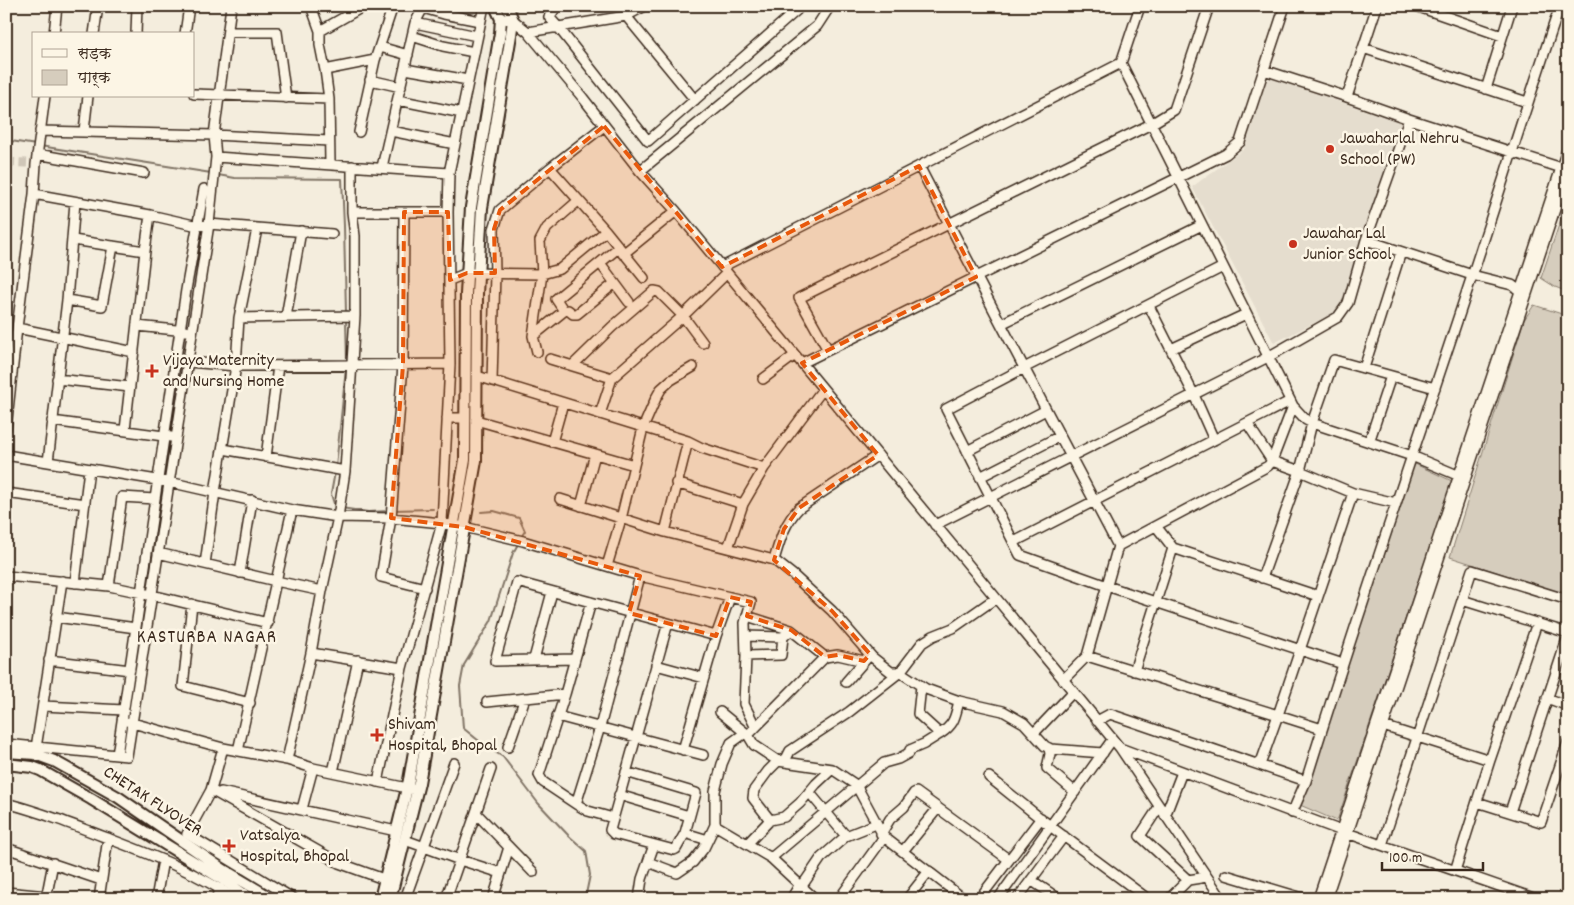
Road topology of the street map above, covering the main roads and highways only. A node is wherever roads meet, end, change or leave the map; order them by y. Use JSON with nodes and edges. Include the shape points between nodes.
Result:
{"nodes":[{"id":1,"x":495,"y":6,"type":"edge"},
{"id":2,"x":507,"y":6,"type":"edge"},
{"id":3,"x":6,"y":752,"type":"edge"},
{"id":4,"x":6,"y":764,"type":"edge"},
{"id":5,"x":222,"y":879,"type":"junction"},
{"id":6,"x":389,"y":881,"type":"junction"},
{"id":7,"x":251,"y":899,"type":"edge"},
{"id":8,"x":273,"y":899,"type":"edge"},
{"id":9,"x":380,"y":899,"type":"edge"},
{"id":10,"x":390,"y":899,"type":"edge"}],
"edges":[{"from":1,"to":6,"type":"main road","via":[[501,19],[500,33],[470,207],[465,460]]},
{"from":2,"to":6,"type":"main road","via":[[512,20],[482,208],[476,461],[418,791],[405,840]]},
{"from":3,"to":5,"type":"main road","name":"CHETAK FLYOVER","via":[[35,754],[54,760],[118,797]]},
{"from":4,"to":5,"type":"main road","name":"CHETAK FLYOVER","via":[[40,770]]},
{"from":5,"to":7,"type":"main road","name":"CHETAK FLYOVER"},
{"from":5,"to":8,"type":"main road","name":"CHETAK FLYOVER"},
{"from":6,"to":9,"type":"main road"},
{"from":6,"to":10,"type":"main road"}]}
